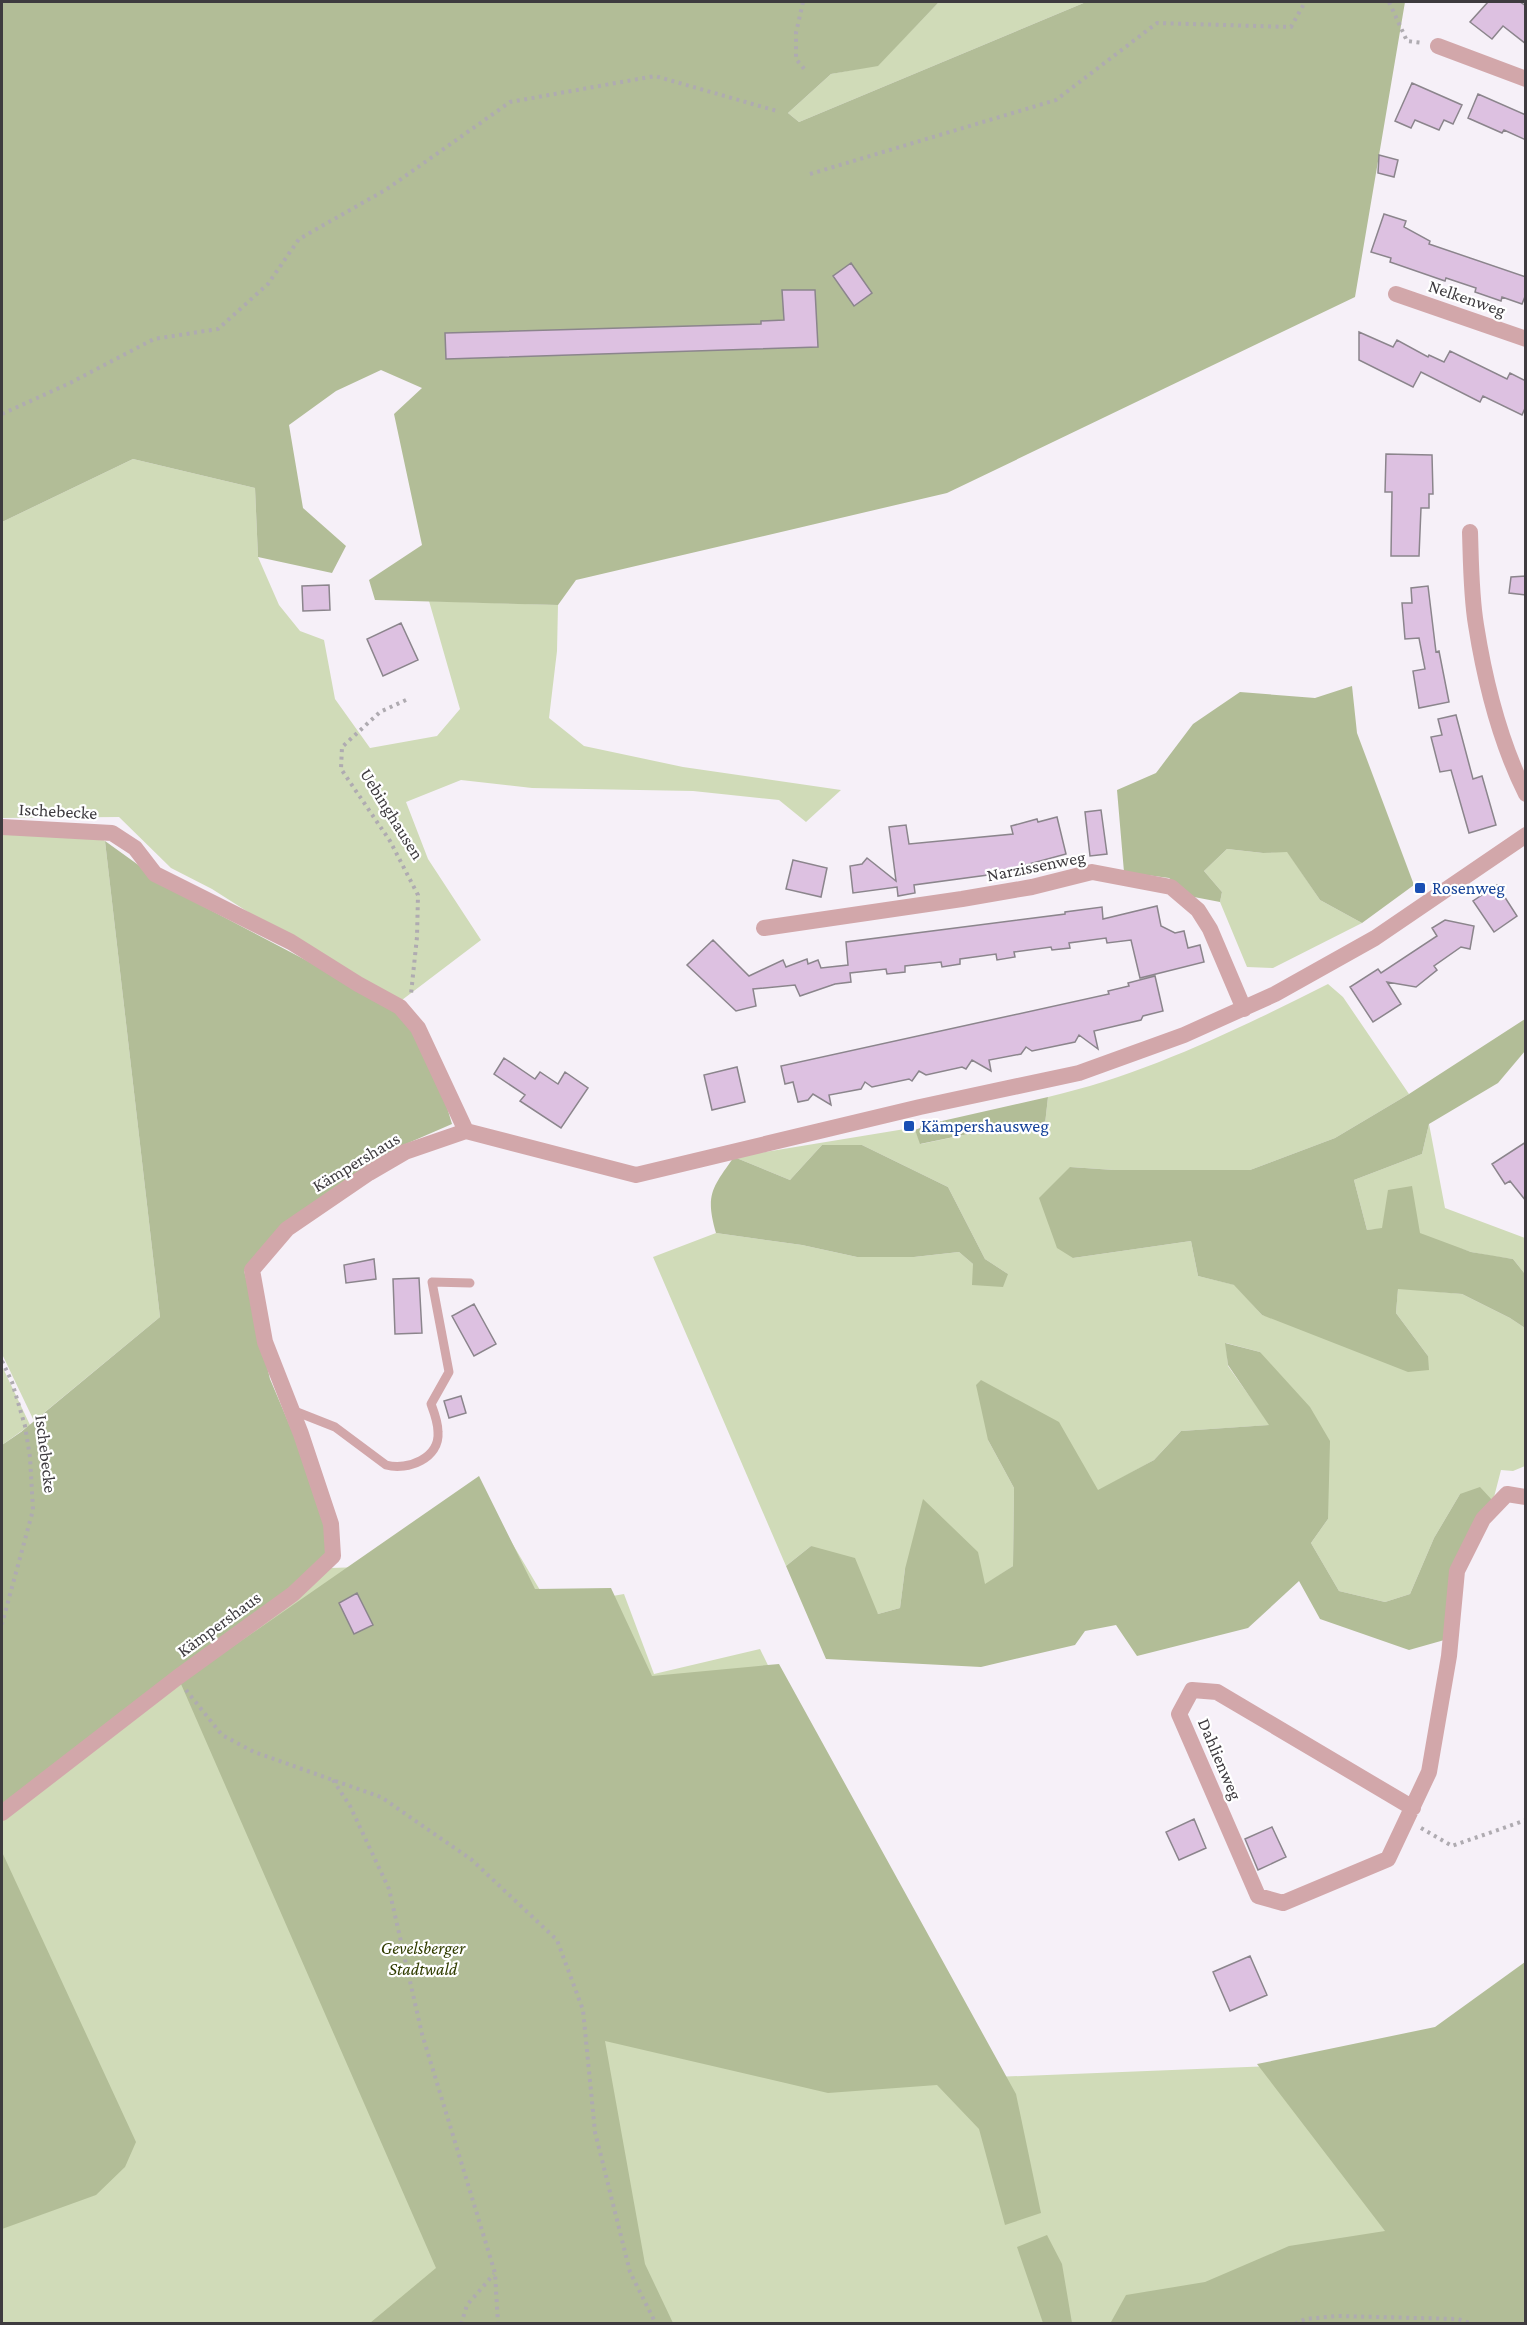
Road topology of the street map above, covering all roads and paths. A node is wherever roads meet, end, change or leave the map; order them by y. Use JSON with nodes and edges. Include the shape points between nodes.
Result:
{"nodes":[{"id":1,"x":803,"y":2,"type":"edge"},
{"id":2,"x":1305,"y":2,"type":"edge"},
{"id":3,"x":1389,"y":2,"type":"edge"},
{"id":4,"x":1438,"y":46,"type":"joint"},
{"id":5,"x":807,"y":72,"type":"dead end"},
{"id":6,"x":1526,"y":78,"type":"edge"},
{"id":7,"x":777,"y":111,"type":"dead end"},
{"id":8,"x":810,"y":174,"type":"dead end"},
{"id":9,"x":1396,"y":294,"type":"dead end"},
{"id":10,"x":1526,"y":339,"type":"edge"},
{"id":11,"x":2,"y":414,"type":"edge"},
{"id":12,"x":1470,"y":532,"type":"dead end"},
{"id":13,"x":406,"y":700,"type":"dead end"},
{"id":14,"x":1526,"y":794,"type":"edge"},
{"id":15,"x":2,"y":827,"type":"edge"},
{"id":16,"x":1526,"y":835,"type":"edge"},
{"id":17,"x":764,"y":928,"type":"dead end"},
{"id":18,"x":1244,"y":1009,"type":"junction"},
{"id":19,"x":408,"y":1016,"type":"junction"},
{"id":20,"x":466,"y":1131,"type":"junction"},
{"id":21,"x":470,"y":1283,"type":"dead end"},
{"id":22,"x":2,"y":1361,"type":"edge"},
{"id":23,"x":290,"y":1409,"type":"junction"},
{"id":24,"x":1526,"y":1497,"type":"edge"},
{"id":25,"x":2,"y":1624,"type":"edge"},
{"id":26,"x":178,"y":1677,"type":"junction"},
{"id":27,"x":333,"y":1780,"type":"junction"},
{"id":28,"x":2,"y":1814,"type":"edge"},
{"id":29,"x":1410,"y":1815,"type":"junction"},
{"id":30,"x":1526,"y":1820,"type":"edge"},
{"id":31,"x":495,"y":2273,"type":"junction"},
{"id":32,"x":1404,"y":2321,"type":"edge"},
{"id":33,"x":461,"y":2324,"type":"edge"},
{"id":34,"x":498,"y":2324,"type":"edge"},
{"id":35,"x":656,"y":2324,"type":"edge"},
{"id":36,"x":1295,"y":2324,"type":"edge"},
{"id":37,"x":1472,"y":2324,"type":"edge"}],
"edges":[{"from":1,"to":5,"type":"path","via":[[796,33],[796,59]]},
{"from":2,"to":8,"type":"path","via":[[1291,27],[1157,23],[1056,100]]},
{"from":3,"to":4,"type":"path","via":[[1407,41]]},
{"from":4,"to":6,"type":"street"},
{"from":7,"to":11,"type":"path","via":[[655,76],[510,102],[387,189],[299,238],[268,284],[218,329],[154,339]]},
{"from":9,"to":10,"type":"street","name":"Nelkenweg"},
{"from":12,"to":14,"type":"street","via":[[1475,624],[1512,768]]},
{"from":13,"to":19,"type":"path","name":"Uebinghausen","via":[[380,712],[342,747],[341,769],[390,841],[418,895]]},
{"from":15,"to":19,"type":"street","name":"Ischebecke","via":[[112,833],[135,848],[155,874],[291,942],[400,1007]]},
{"from":16,"to":18,"type":"street","via":[[1375,938]]},
{"from":17,"to":18,"type":"street","name":"Narzissenweg","via":[[962,899],[1092,872],[1171,887],[1198,910]]},
{"from":18,"to":20,"type":"street","via":[[1079,1072],[636,1175]]},
{"from":19,"to":20,"type":"street","via":[[418,1028]]},
{"from":20,"to":23,"type":"street","name":"Kämpershaus","via":[[405,1152],[369,1173],[287,1229],[252,1270],[265,1342]]},
{"from":21,"to":23,"type":"lane","via":[[432,1282],[449,1372],[431,1404],[438,1431],[430,1455],[406,1467],[386,1465],[335,1427]]},
{"from":22,"to":25,"type":"path","name":"Ischebecke","via":[[25,1426],[33,1510]]},
{"from":23,"to":26,"type":"street","name":"Kämpershaus","via":[[331,1524],[333,1556],[293,1594]]},
{"from":24,"to":29,"type":"street","name":"Dahlienweg","via":[[1507,1494],[1483,1519],[1457,1571],[1449,1656],[1429,1772]]},
{"from":26,"to":27,"type":"path","via":[[222,1735],[254,1752]]},
{"from":26,"to":28,"type":"street","name":"Kämpershaus"},
{"from":27,"to":31,"type":"path","via":[[350,1806],[389,1889],[422,2034]]},
{"from":27,"to":35,"type":"path","via":[[381,1797],[472,1860],[557,1940],[583,2010],[595,2132],[630,2272]]},
{"from":29,"to":29,"type":"street","name":"Dahlienweg","via":[[1388,1859],[1283,1903],[1258,1896],[1179,1714],[1192,1690],[1217,1692]]},
{"from":29,"to":30,"type":"path","via":[[1452,1846]]},
{"from":31,"to":33,"type":"path","via":[[467,2305]]},
{"from":31,"to":34,"type":"path"},
{"from":32,"to":36,"type":"path","via":[[1337,2316],[1305,2319]]},
{"from":32,"to":37,"type":"path","via":[[1458,2319]]}]}
